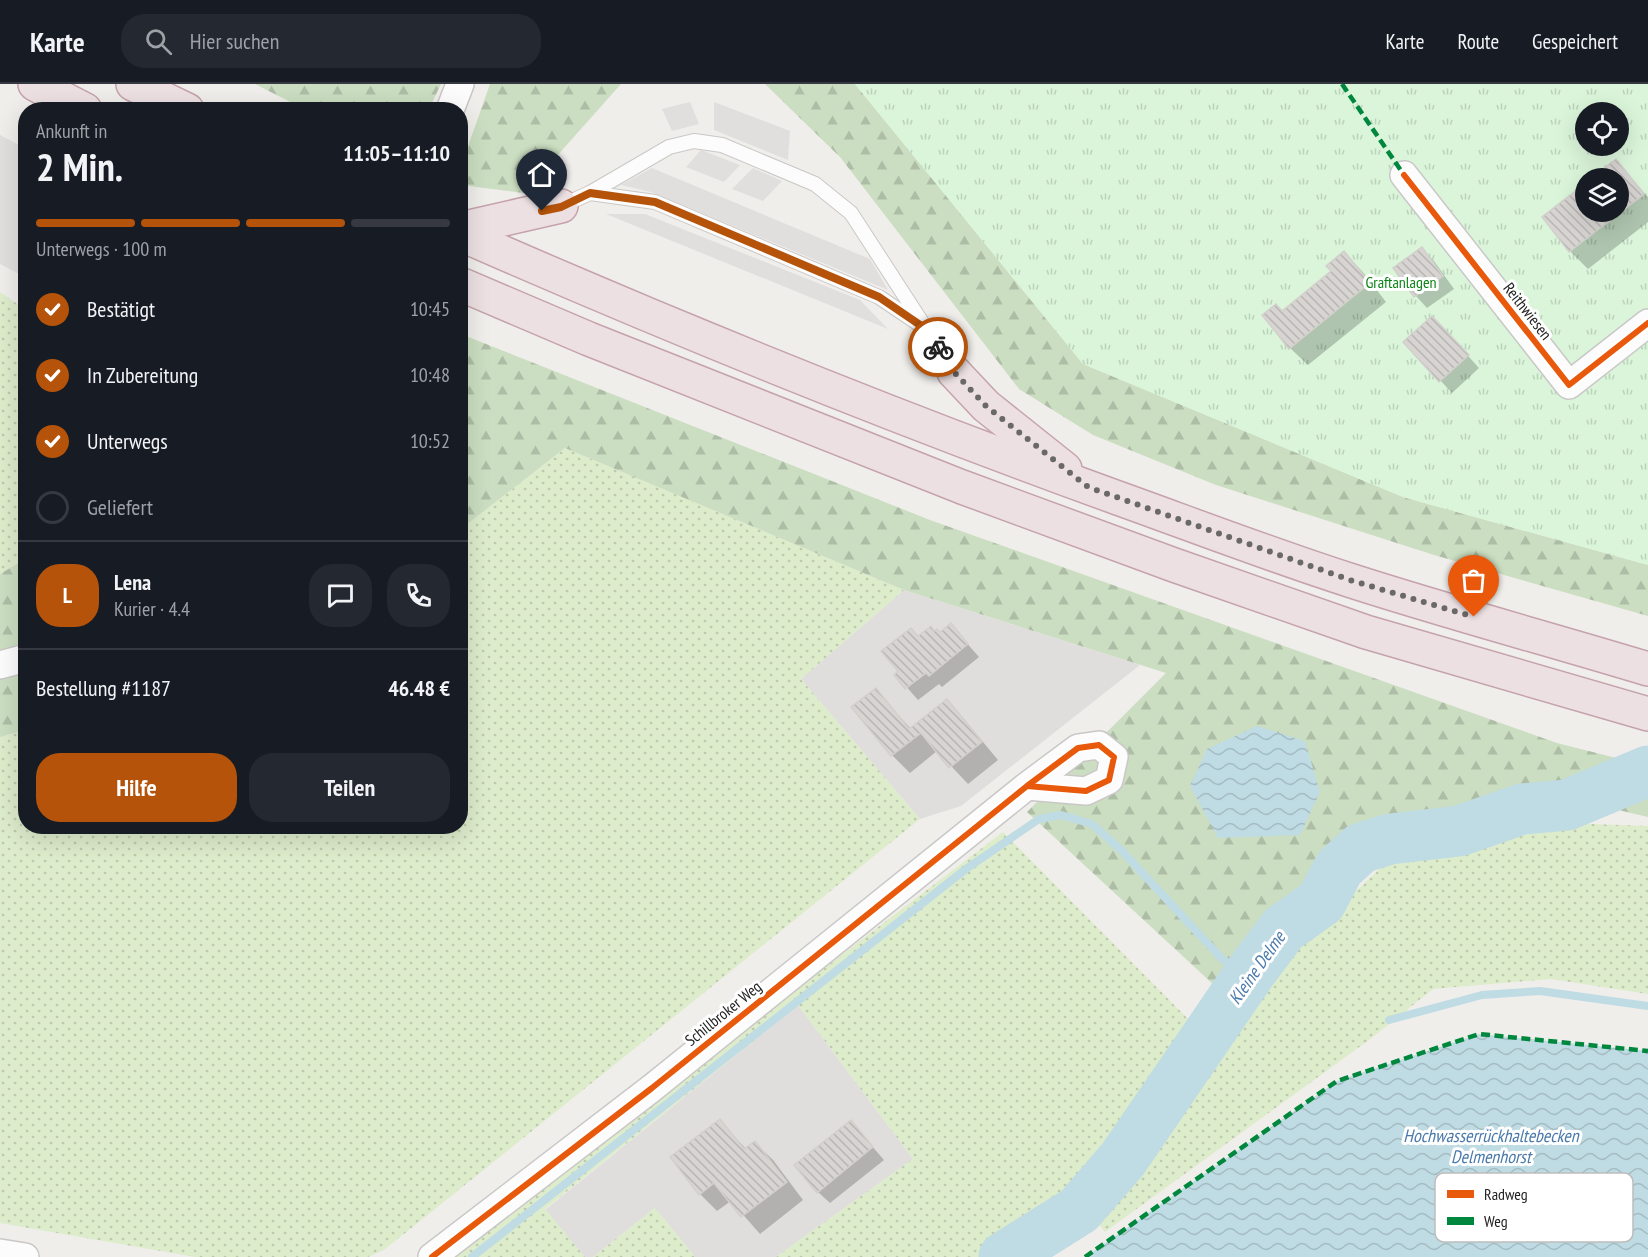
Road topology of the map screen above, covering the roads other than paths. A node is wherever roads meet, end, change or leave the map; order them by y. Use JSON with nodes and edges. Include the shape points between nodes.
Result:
{"nodes":[{"id":1,"x":35,"y":84,"type":"edge"},
{"id":2,"x":133,"y":84,"type":"edge"},
{"id":3,"x":460,"y":84,"type":"edge"},
{"id":4,"x":70,"y":102,"type":"edge"},
{"id":5,"x":170,"y":102,"type":"edge"},
{"id":6,"x":453,"y":102,"type":"edge"},
{"id":7,"x":1404,"y":175,"type":"dead end"},
{"id":8,"x":590,"y":193,"type":"junction"},
{"id":9,"x":561,"y":207,"type":"joint"},
{"id":10,"x":468,"y":227,"type":"edge"},
{"id":11,"x":468,"y":238,"type":"edge"},
{"id":12,"x":468,"y":287,"type":"edge"},
{"id":13,"x":1648,"y":323,"type":"edge"},
{"id":14,"x":926,"y":329,"type":"junction"},
{"id":15,"x":954,"y":372,"type":"joint"},
{"id":16,"x":1088,"y":487,"type":"junction"},
{"id":17,"x":18,"y":660,"type":"edge"},
{"id":18,"x":0,"y":665,"type":"edge"},
{"id":19,"x":1648,"y":669,"type":"edge"},
{"id":20,"x":1648,"y":714,"type":"edge"},
{"id":21,"x":1027,"y":786,"type":"dead end"},
{"id":22,"x":0,"y":1253,"type":"edge"},
{"id":23,"x":25,"y":1257,"type":"edge"},
{"id":24,"x":432,"y":1257,"type":"edge"}],
"edges":[{"from":1,"to":4,"type":"highway"},
{"from":2,"to":5,"type":"highway"},
{"from":3,"to":6,"type":"street"},
{"from":7,"to":13,"type":"street","name":"Reithwiesen","via":[[1569,385]]},
{"from":8,"to":9,"type":"lane"},
{"from":8,"to":14,"type":"lane","via":[[655,202],[879,297]]},
{"from":8,"to":14,"type":"lane","via":[[669,147],[694,141],[722,145],[815,184],[851,213]]},
{"from":9,"to":10,"type":"highway"},
{"from":11,"to":16,"type":"highway","via":[[720,345]]},
{"from":12,"to":20,"type":"highway","via":[[962,487],[1174,565],[1366,632]]},
{"from":14,"to":15,"type":"lane"},
{"from":15,"to":16,"type":"highway","via":[[986,406]]},
{"from":16,"to":19,"type":"highway","via":[[1350,580]]},
{"from":17,"to":18,"type":"street"},
{"from":21,"to":24,"type":"street","name":"Schillbroker Weg","via":[[652,1088]]},
{"from":22,"to":23,"type":"street"}]}
